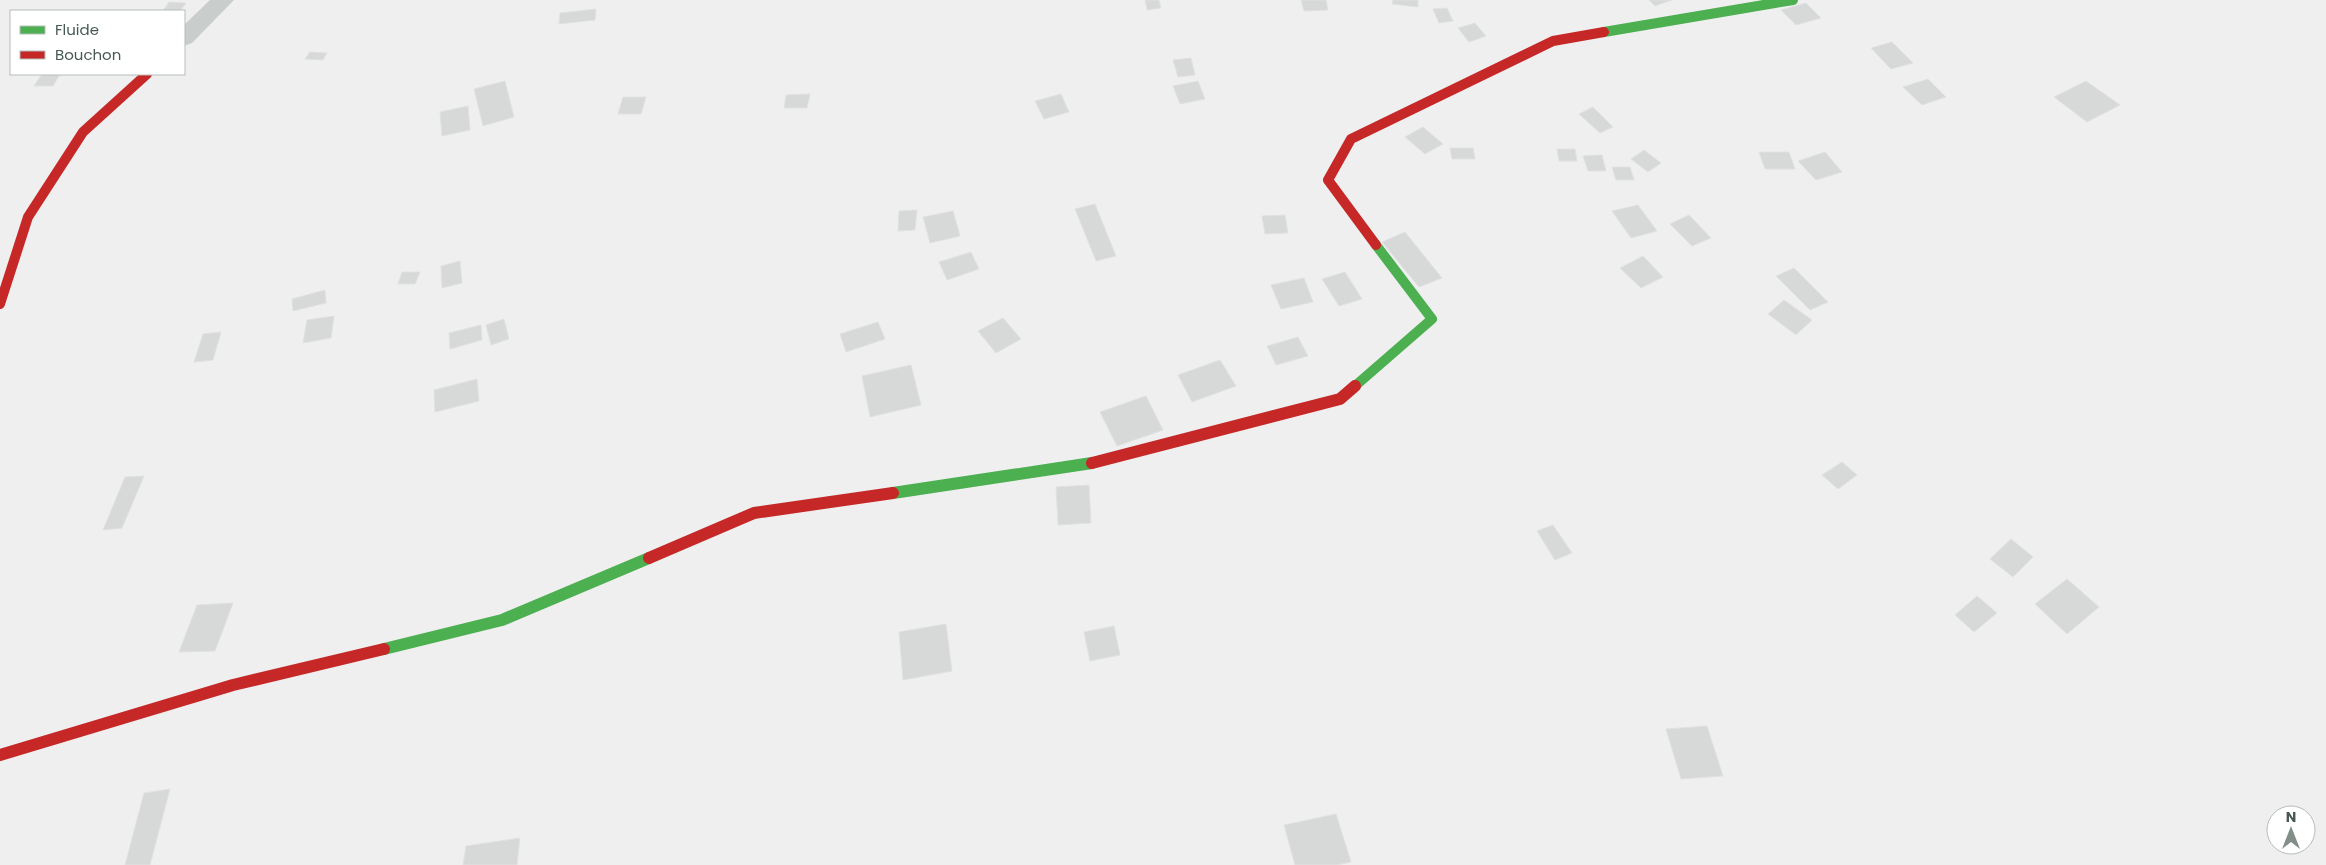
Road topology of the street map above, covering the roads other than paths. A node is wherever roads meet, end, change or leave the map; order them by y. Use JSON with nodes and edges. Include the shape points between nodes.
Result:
{"nodes":[{"id":1,"x":223,"y":0,"type":"edge"},
{"id":2,"x":1793,"y":0,"type":"edge"},
{"id":3,"x":185,"y":37,"type":"edge"},
{"id":4,"x":146,"y":75,"type":"edge"},
{"id":5,"x":0,"y":304,"type":"edge"},
{"id":6,"x":0,"y":755,"type":"edge"}],
"edges":[{"from":1,"to":3,"type":"street"},
{"from":2,"to":6,"type":"street","via":[[1553,41],[1350,138],[1328,180],[1432,319],[1340,400],[1077,467],[754,514],[502,620],[234,685]]},
{"from":4,"to":5,"type":"street","via":[[83,132],[28,217]]}]}
